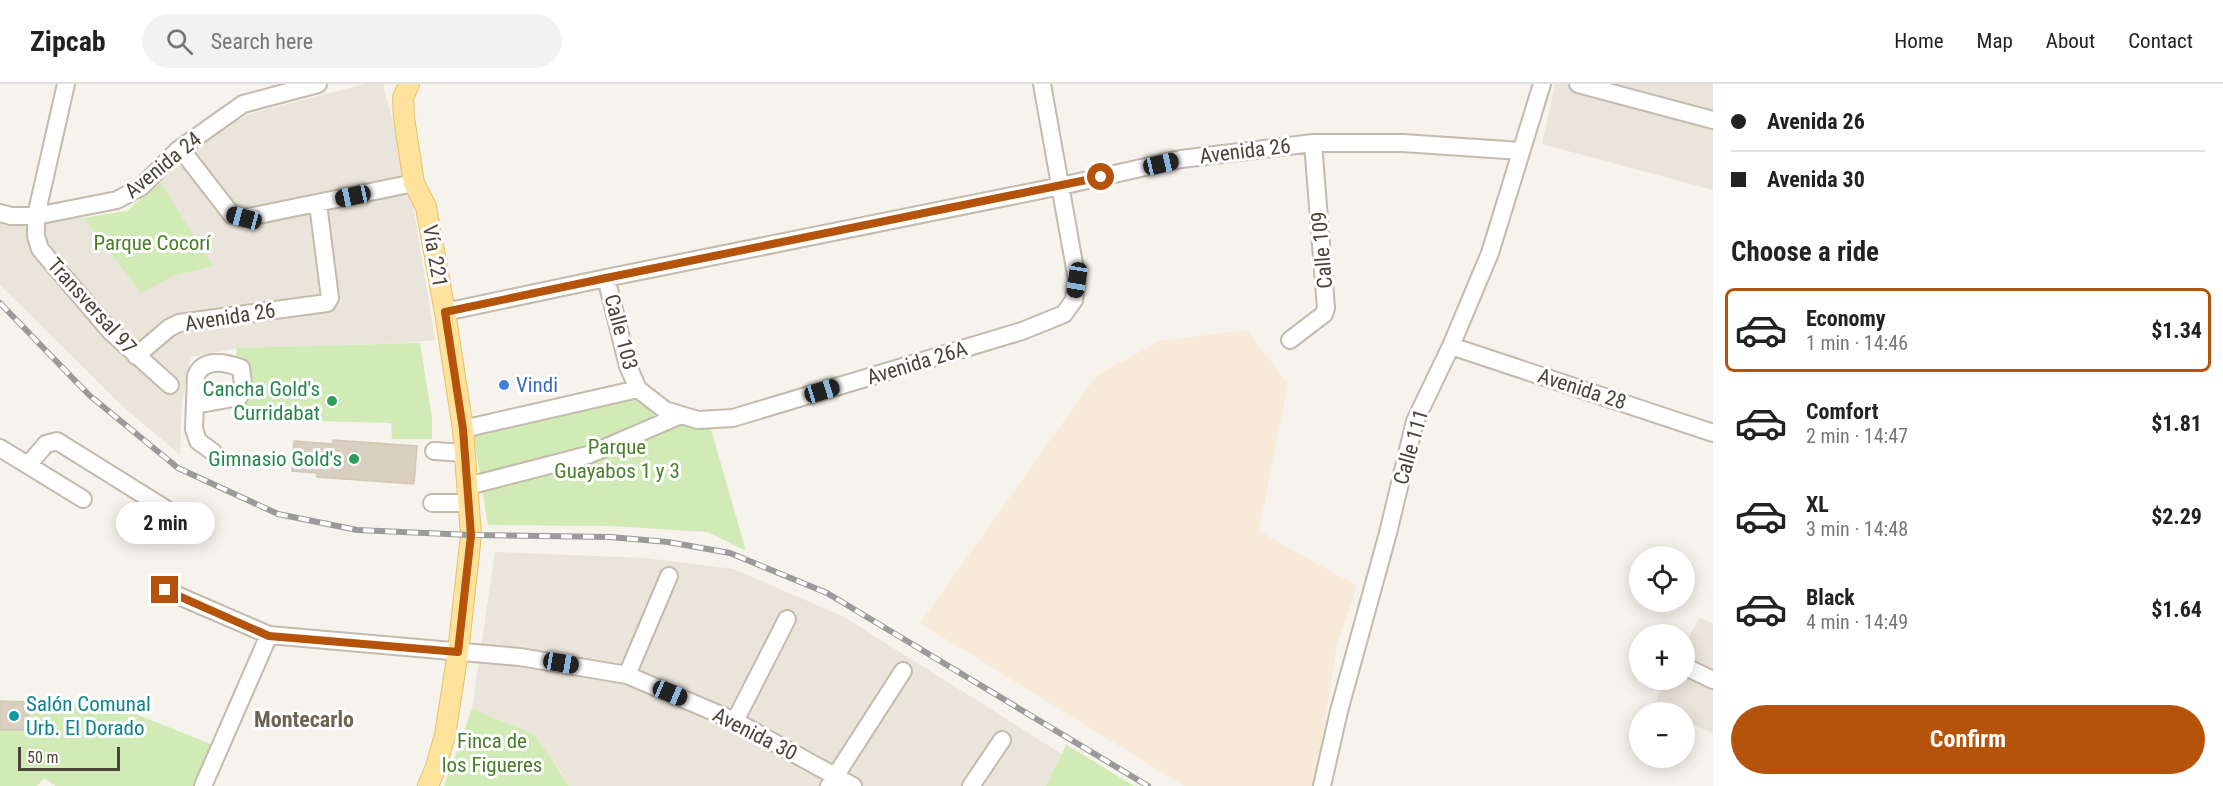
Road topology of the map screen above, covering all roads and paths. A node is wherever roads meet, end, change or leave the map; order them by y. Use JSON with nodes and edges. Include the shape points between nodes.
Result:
{"nodes":[{"id":1,"x":66,"y":84,"type":"edge"},
{"id":2,"x":409,"y":84,"type":"edge"},
{"id":3,"x":1042,"y":84,"type":"edge"},
{"id":4,"x":1542,"y":84,"type":"edge"},
{"id":5,"x":1578,"y":84,"type":"edge"},
{"id":6,"x":308,"y":85,"type":"edge"},
{"id":7,"x":1713,"y":120,"type":"edge"},
{"id":8,"x":1313,"y":143,"type":"junction"},
{"id":9,"x":178,"y":150,"type":"junction"},
{"id":10,"x":1521,"y":151,"type":"junction"},
{"id":11,"x":414,"y":183,"type":"junction"},
{"id":12,"x":1061,"y":186,"type":"junction"},
{"id":13,"x":318,"y":204,"type":"junction"},
{"id":14,"x":0,"y":213,"type":"edge"},
{"id":15,"x":36,"y":216,"type":"junction"},
{"id":16,"x":606,"y":278,"type":"junction"},
{"id":17,"x":445,"y":312,"type":"junction"},
{"id":18,"x":1290,"y":340,"type":"dead end"},
{"id":19,"x":1450,"y":346,"type":"junction"},
{"id":20,"x":136,"y":356,"type":"junction"},
{"id":21,"x":170,"y":385,"type":"dead end"},
{"id":22,"x":638,"y":389,"type":"junction"},
{"id":23,"x":195,"y":405,"type":"dead end"},
{"id":24,"x":681,"y":415,"type":"junction"},
{"id":25,"x":698,"y":420,"type":"joint"},
{"id":26,"x":463,"y":429,"type":"junction"},
{"id":27,"x":1713,"y":432,"type":"edge"},
{"id":28,"x":0,"y":448,"type":"edge"},
{"id":29,"x":434,"y":451,"type":"dead end"},
{"id":30,"x":213,"y":452,"type":"dead end"},
{"id":31,"x":465,"y":453,"type":"junction"},
{"id":32,"x":28,"y":465,"type":"junction"},
{"id":33,"x":469,"y":494,"type":"junction"},
{"id":34,"x":83,"y":499,"type":"dead end"},
{"id":35,"x":432,"y":503,"type":"dead end"},
{"id":36,"x":166,"y":509,"type":"dead end"},
{"id":37,"x":669,"y":576,"type":"dead end"},
{"id":38,"x":165,"y":590,"type":"dead end"},
{"id":39,"x":787,"y":619,"type":"dead end"},
{"id":40,"x":269,"y":636,"type":"junction"},
{"id":41,"x":458,"y":652,"type":"junction"},
{"id":42,"x":903,"y":671,"type":"dead end"},
{"id":43,"x":1695,"y":671,"type":"edge"},
{"id":44,"x":627,"y":675,"type":"junction"},
{"id":45,"x":1713,"y":680,"type":"edge"},
{"id":46,"x":735,"y":721,"type":"junction"},
{"id":47,"x":1002,"y":740,"type":"dead end"},
{"id":48,"x":833,"y":781,"type":"edge"},
{"id":49,"x":203,"y":786,"type":"edge"},
{"id":50,"x":428,"y":786,"type":"edge"},
{"id":51,"x":853,"y":786,"type":"edge"},
{"id":52,"x":971,"y":786,"type":"edge"},
{"id":53,"x":1322,"y":786,"type":"edge"}],
"edges":[{"from":1,"to":15,"type":"street","name":"Transversal 97"},
{"from":2,"to":11,"type":"main road","name":"Vía 221","via":[[403,98]]},
{"from":3,"to":12,"type":"street"},
{"from":4,"to":10,"type":"street","name":"Calle 111"},
{"from":5,"to":7,"type":"street"},
{"from":6,"to":9,"type":"street","name":"Avenida 24","via":[[243,104]]},
{"from":8,"to":10,"type":"street","name":"Avenida 26","via":[[1403,143]]},
{"from":8,"to":12,"type":"street","name":"Avenida 26","via":[[1181,159]]},
{"from":8,"to":18,"type":"street","name":"Calle 109","via":[[1326,308],[1324,314]]},
{"from":9,"to":13,"type":"street","via":[[232,215],[244,218]]},
{"from":9,"to":15,"type":"street","name":"Avenida 24","via":[[127,196]]},
{"from":10,"to":19,"type":"street","name":"Calle 111","via":[[1490,253]]},
{"from":11,"to":13,"type":"street"},
{"from":11,"to":17,"type":"main road","name":"Vía 221","via":[[426,207]]},
{"from":12,"to":16,"type":"street","name":"Avenida 26"},
{"from":12,"to":25,"type":"street","name":"Avenida 26A","via":[[1077,280],[1074,300],[1064,315],[733,418]]},
{"from":13,"to":20,"type":"street","name":"Avenida 26","via":[[330,298],[327,303],[179,323]]},
{"from":14,"to":15,"type":"street","name":"Avenida 24"},
{"from":15,"to":20,"type":"street","name":"Transversal 97","via":[[40,249]]},
{"from":16,"to":17,"type":"street","name":"Avenida 26"},
{"from":16,"to":22,"type":"street","name":"Calle 103","via":[[628,366]]},
{"from":17,"to":26,"type":"main road","name":"Vía 221"},
{"from":19,"to":27,"type":"street","name":"Avenida 28"},
{"from":19,"to":53,"type":"street","name":"Calle 111","via":[[1415,420]]},
{"from":20,"to":21,"type":"street","name":"Transversal 97"},
{"from":22,"to":24,"type":"street","name":"Calle 103","via":[[665,410]]},
{"from":22,"to":26,"type":"street"},
{"from":23,"to":30,"type":"street","via":[[198,441]]},
{"from":24,"to":25,"type":"street","name":"Calle 103"},
{"from":24,"to":33,"type":"street","via":[[588,456]]},
{"from":26,"to":31,"type":"main road","name":"Vía 221"},
{"from":28,"to":32,"type":"street"},
{"from":29,"to":31,"type":"street"},
{"from":31,"to":33,"type":"main road","name":"Vía 221"},
{"from":32,"to":34,"type":"street"},
{"from":32,"to":36,"type":"street","via":[[46,444],[57,441]]},
{"from":33,"to":35,"type":"street"},
{"from":33,"to":41,"type":"main road","name":"Vía 221","via":[[471,535]]},
{"from":37,"to":44,"type":"street"},
{"from":38,"to":40,"type":"street","name":"Avenida 30"},
{"from":39,"to":46,"type":"street"},
{"from":40,"to":41,"type":"street","name":"Avenida 30"},
{"from":40,"to":49,"type":"street"},
{"from":41,"to":44,"type":"street","name":"Avenida 30","via":[[520,657]]},
{"from":41,"to":50,"type":"main road","name":"Vía 221","via":[[445,735]]},
{"from":42,"to":48,"type":"street"},
{"from":43,"to":45,"type":"street"},
{"from":44,"to":46,"type":"street","name":"Avenida 30"},
{"from":46,"to":48,"type":"street","name":"Avenida 30"},
{"from":47,"to":52,"type":"street"},
{"from":48,"to":51,"type":"street","name":"Avenida 30"}]}
